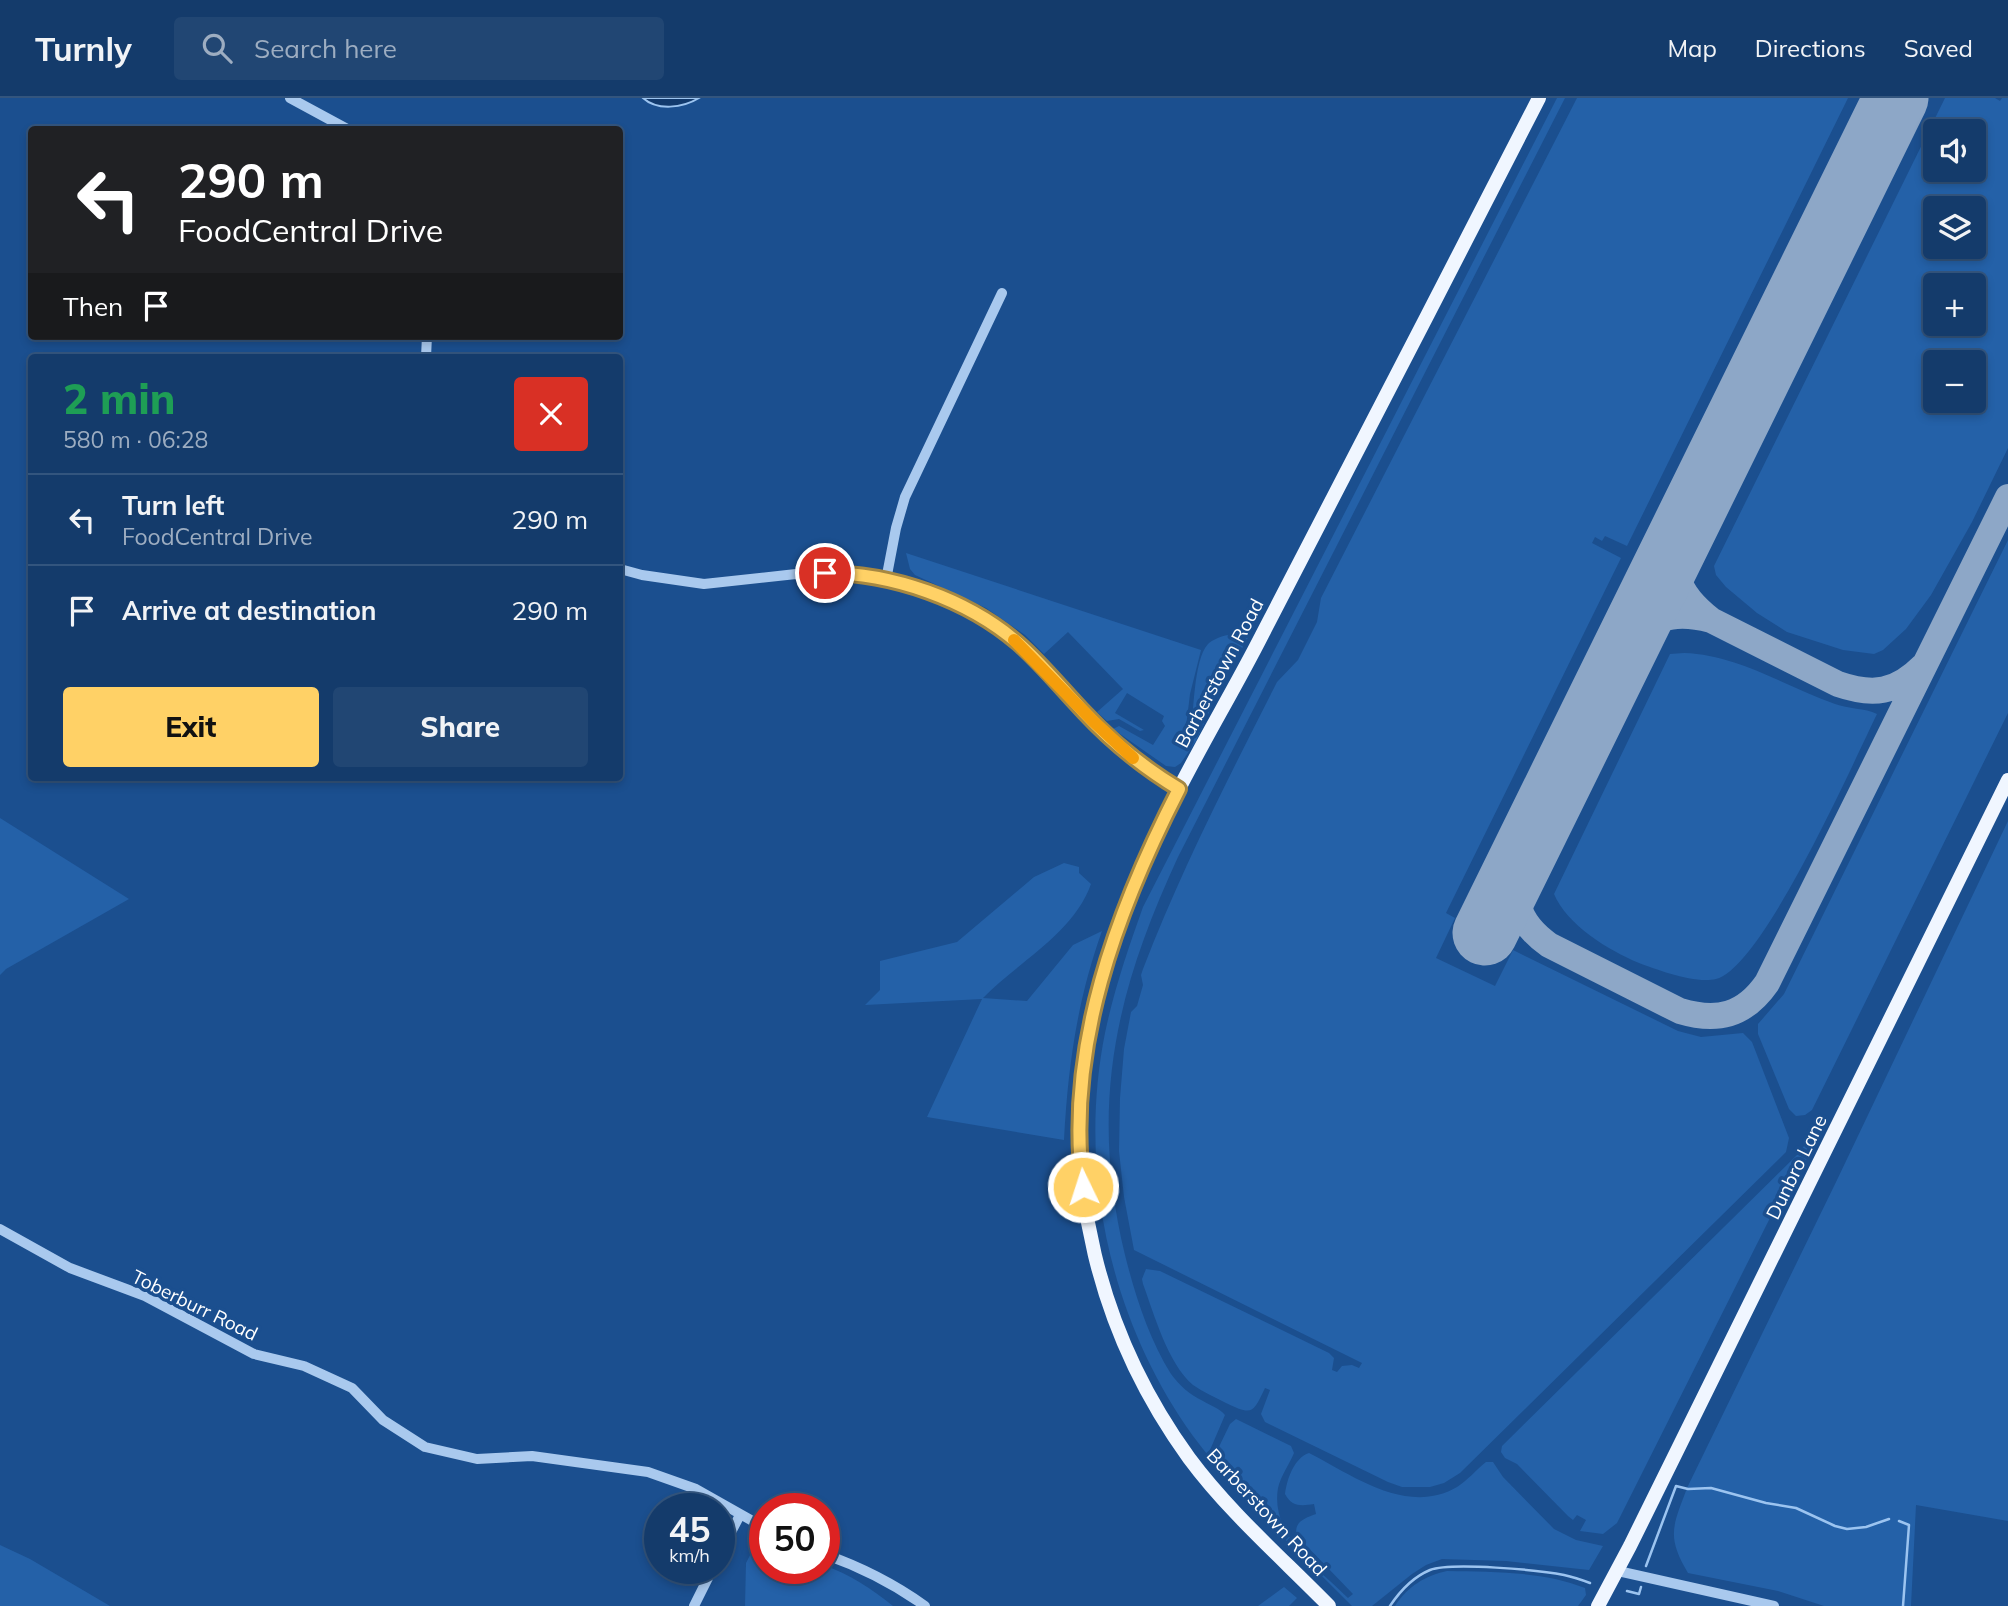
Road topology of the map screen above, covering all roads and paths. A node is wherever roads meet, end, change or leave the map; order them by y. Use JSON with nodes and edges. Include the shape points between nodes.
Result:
{"nodes":[{"id":1,"x":290,"y":98,"type":"edge"},
{"id":2,"x":1539,"y":98,"type":"edge"},
{"id":3,"x":342,"y":126,"type":"edge"},
{"id":4,"x":1002,"y":293,"type":"dead end"},
{"id":5,"x":623,"y":570,"type":"edge"},
{"id":6,"x":886,"y":580,"type":"junction"},
{"id":7,"x":2008,"y":780,"type":"edge"},
{"id":8,"x":1179,"y":789,"type":"junction"},
{"id":9,"x":0,"y":1229,"type":"edge"},
{"id":10,"x":740,"y":1515,"type":"junction"},
{"id":11,"x":749,"y":1520,"type":"edge"},
{"id":12,"x":735,"y":1525,"type":"edge"},
{"id":13,"x":840,"y":1560,"type":"edge"},
{"id":14,"x":1618,"y":1571,"type":"junction"},
{"id":15,"x":705,"y":1584,"type":"edge"},
{"id":16,"x":923,"y":1604,"type":"edge"},
{"id":17,"x":694,"y":1606,"type":"edge"},
{"id":18,"x":1329,"y":1606,"type":"edge"},
{"id":19,"x":1598,"y":1606,"type":"edge"},
{"id":20,"x":1774,"y":1606,"type":"edge"}],
"edges":[{"from":1,"to":3,"type":"street"},
{"from":2,"to":8,"type":"main road","name":"Barberstown Road"},
{"from":4,"to":6,"type":"street","via":[[905,497]]},
{"from":5,"to":6,"type":"street","via":[[704,584],[796,573],[843,573]]},
{"from":6,"to":8,"type":"street","via":[[941,598],[1000,629],[1134,759]]},
{"from":7,"to":14,"type":"main road","name":"Dunbro Lane"},
{"from":8,"to":18,"type":"main road","name":"Barberstown Road","via":[[1110,949],[1088,1033],[1080,1149],[1092,1243],[1132,1363],[1172,1432],[1209,1483]]},
{"from":9,"to":10,"type":"street","name":"Toberburr Road","via":[[69,1268],[145,1296],[254,1354],[304,1366],[352,1388],[383,1420],[425,1447],[477,1459],[532,1455],[648,1472],[696,1489]]},
{"from":10,"to":11,"type":"street","name":"Toberburr Road"},
{"from":10,"to":12,"type":"street"},
{"from":13,"to":16,"type":"street","via":[[891,1582]]},
{"from":14,"to":19,"type":"main road","name":"Dunbro Lane"},
{"from":14,"to":20,"type":"street"},
{"from":15,"to":17,"type":"street"}]}
